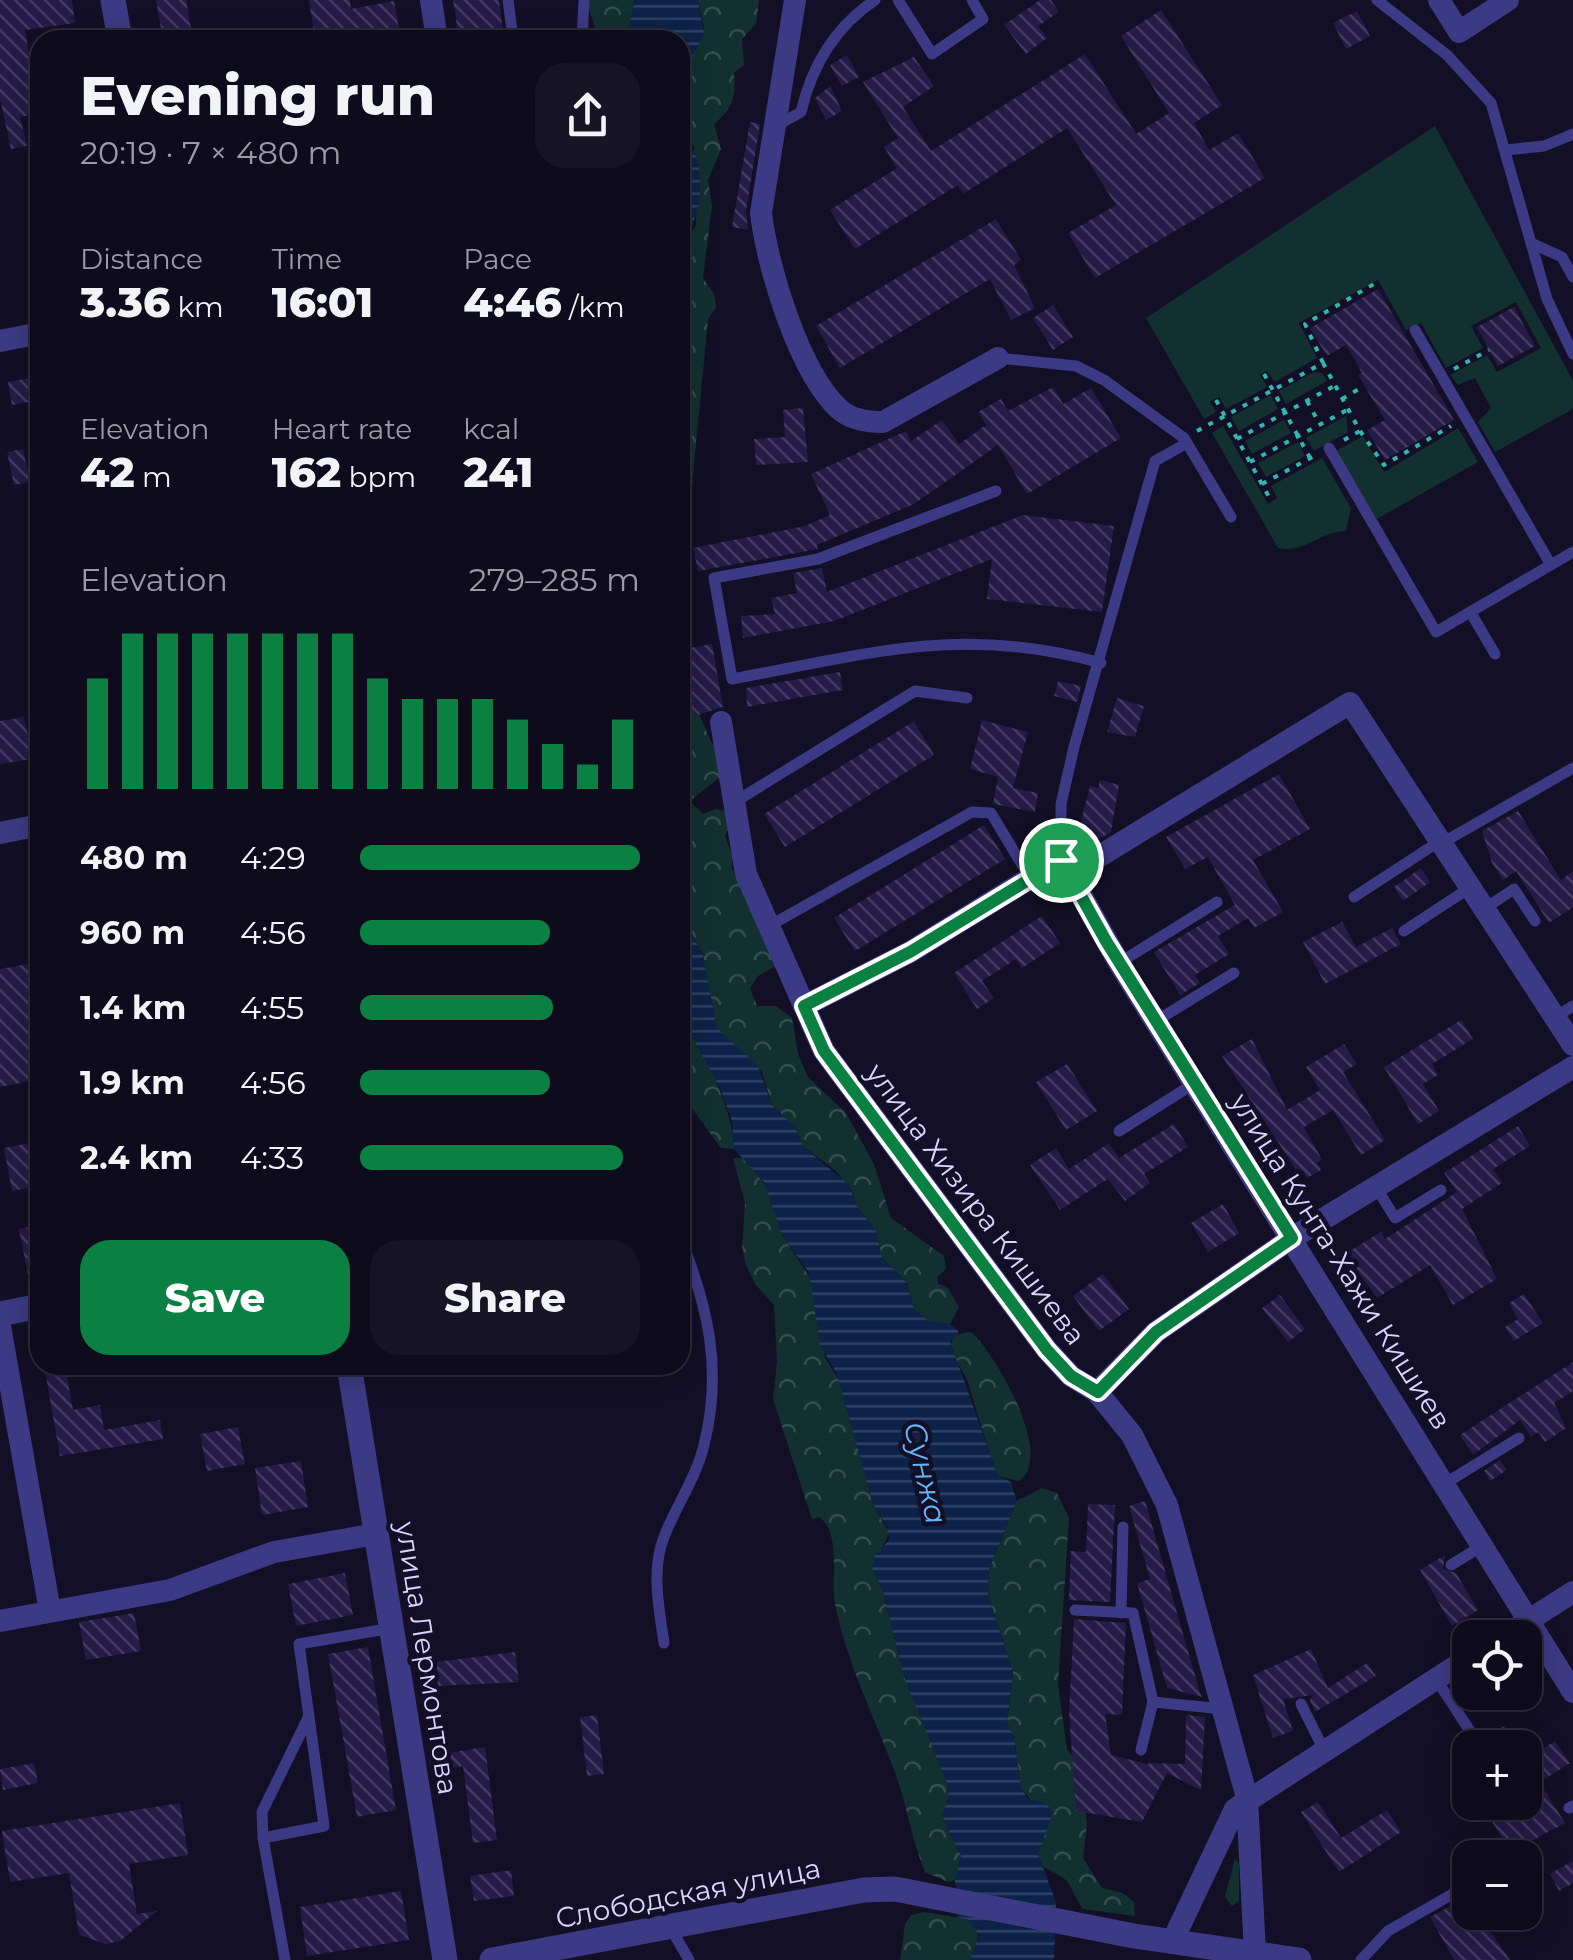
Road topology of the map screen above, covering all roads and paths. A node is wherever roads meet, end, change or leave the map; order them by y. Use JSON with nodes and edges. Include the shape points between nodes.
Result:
{"nodes":[{"id":1,"x":112,"y":0,"type":"edge"},
{"id":2,"x":430,"y":0,"type":"edge"},
{"id":3,"x":508,"y":0,"type":"edge"},
{"id":4,"x":584,"y":0,"type":"edge"},
{"id":5,"x":796,"y":0,"type":"edge"},
{"id":6,"x":876,"y":0,"type":"edge"},
{"id":7,"x":898,"y":0,"type":"edge"},
{"id":8,"x":972,"y":0,"type":"edge"},
{"id":9,"x":1377,"y":0,"type":"edge"},
{"id":10,"x":1438,"y":0,"type":"edge"},
{"id":11,"x":1508,"y":0,"type":"edge"},
{"id":12,"x":118,"y":30,"type":"edge"},
{"id":13,"x":435,"y":30,"type":"edge"},
{"id":14,"x":512,"y":30,"type":"dead end"},
{"id":15,"x":582,"y":30,"type":"edge"},
{"id":16,"x":1459,"y":32,"type":"junction"},
{"id":17,"x":1447,"y":55,"type":"junction"},
{"id":18,"x":774,"y":128,"type":"junction"},
{"id":19,"x":1573,"y":134,"type":"edge"},
{"id":20,"x":1506,"y":150,"type":"junction"},
{"id":21,"x":1531,"y":243,"type":"junction"},
{"id":22,"x":1573,"y":277,"type":"edge"},
{"id":23,"x":1374,"y":284,"type":"dead end"},
{"id":24,"x":1415,"y":330,"type":"dead end"},
{"id":25,"x":30,"y":335,"type":"edge"},
{"id":26,"x":0,"y":341,"type":"edge"},
{"id":27,"x":1490,"y":350,"type":"dead end"},
{"id":28,"x":1573,"y":354,"type":"edge"},
{"id":29,"x":998,"y":358,"type":"joint"},
{"id":30,"x":1323,"y":363,"type":"junction"},
{"id":31,"x":1264,"y":374,"type":"dead end"},
{"id":32,"x":1442,"y":376,"type":"junction"},
{"id":33,"x":1335,"y":385,"type":"junction"},
{"id":34,"x":1364,"y":386,"type":"dead end"},
{"id":35,"x":1273,"y":390,"type":"junction"},
{"id":36,"x":1342,"y":398,"type":"junction"},
{"id":37,"x":1216,"y":400,"type":"dead end"},
{"id":38,"x":1307,"y":400,"type":"junction"},
{"id":39,"x":1348,"y":409,"type":"junction"},
{"id":40,"x":1285,"y":412,"type":"junction"},
{"id":41,"x":1225,"y":416,"type":"junction"},
{"id":42,"x":1466,"y":418,"type":"junction"},
{"id":43,"x":1320,"y":424,"type":"junction"},
{"id":44,"x":1360,"y":430,"type":"junction"},
{"id":45,"x":1298,"y":436,"type":"junction"},
{"id":46,"x":1237,"y":439,"type":"junction"},
{"id":47,"x":1186,"y":441,"type":"junction"},
{"id":48,"x":1329,"y":448,"type":"junction"},
{"id":49,"x":1310,"y":458,"type":"junction"},
{"id":50,"x":1250,"y":462,"type":"junction"},
{"id":51,"x":1262,"y":484,"type":"junction"},
{"id":52,"x":996,"y":491,"type":"dead end"},
{"id":53,"x":1269,"y":497,"type":"dead end"},
{"id":54,"x":1231,"y":517,"type":"dead end"},
{"id":55,"x":1573,"y":552,"type":"edge"},
{"id":56,"x":1551,"y":565,"type":"junction"},
{"id":57,"x":1471,"y":612,"type":"junction"},
{"id":58,"x":1496,"y":654,"type":"dead end"},
{"id":59,"x":1101,"y":663,"type":"junction"},
{"id":60,"x":967,"y":698,"type":"dead end"},
{"id":61,"x":721,"y":722,"type":"dead end"},
{"id":62,"x":1573,"y":768,"type":"edge"},
{"id":63,"x":734,"y":803,"type":"junction"},
{"id":64,"x":30,"y":827,"type":"edge"},
{"id":65,"x":0,"y":833,"type":"edge"},
{"id":66,"x":1441,"y":842,"type":"junction"},
{"id":67,"x":1064,"y":868,"type":"junction"},
{"id":68,"x":1030,"y":878,"type":"junction"},
{"id":69,"x":1470,"y":888,"type":"junction"},
{"id":70,"x":1354,"y":897,"type":"dead end"},
{"id":71,"x":1217,"y":902,"type":"dead end"},
{"id":72,"x":1484,"y":909,"type":"junction"},
{"id":73,"x":1535,"y":921,"type":"dead end"},
{"id":74,"x":769,"y":926,"type":"junction"},
{"id":75,"x":1404,"y":930,"type":"dead end"},
{"id":76,"x":1119,"y":962,"type":"junction"},
{"id":77,"x":1234,"y":973,"type":"dead end"},
{"id":78,"x":804,"y":1006,"type":"junction"},
{"id":79,"x":1564,"y":1012,"type":"edge"},
{"id":80,"x":1156,"y":1021,"type":"junction"},
{"id":81,"x":1573,"y":1045,"type":"edge"},
{"id":82,"x":1573,"y":1067,"type":"edge"},
{"id":83,"x":1195,"y":1083,"type":"junction"},
{"id":84,"x":1118,"y":1130,"type":"dead end"},
{"id":85,"x":1376,"y":1187,"type":"junction"},
{"id":86,"x":1441,"y":1190,"type":"dead end"},
{"id":87,"x":1292,"y":1238,"type":"junction"},
{"id":88,"x":690,"y":1267,"type":"edge"},
{"id":89,"x":30,"y":1308,"type":"edge"},
{"id":90,"x":0,"y":1314,"type":"edge"},
{"id":91,"x":0,"y":1326,"type":"edge"},
{"id":92,"x":351,"y":1375,"type":"edge"},
{"id":93,"x":1098,"y":1392,"type":"junction"},
{"id":94,"x":1520,"y":1438,"type":"dead end"},
{"id":95,"x":1444,"y":1484,"type":"junction"},
{"id":96,"x":1123,"y":1527,"type":"dead end"},
{"id":97,"x":376,"y":1534,"type":"junction"},
{"id":98,"x":1482,"y":1546,"type":"junction"},
{"id":99,"x":1451,"y":1565,"type":"dead end"},
{"id":100,"x":1573,"y":1592,"type":"edge"},
{"id":101,"x":1075,"y":1610,"type":"dead end"},
{"id":102,"x":50,"y":1611,"type":"junction"},
{"id":103,"x":1120,"y":1613,"type":"junction"},
{"id":104,"x":1528,"y":1620,"type":"joint"},
{"id":105,"x":0,"y":1621,"type":"edge"},
{"id":106,"x":392,"y":1628,"type":"junction"},
{"id":107,"x":1542,"y":1642,"type":"edge"},
{"id":108,"x":664,"y":1643,"type":"dead end"},
{"id":109,"x":1452,"y":1669,"type":"edge"},
{"id":110,"x":1436,"y":1679,"type":"junction"},
{"id":111,"x":1573,"y":1692,"type":"edge"},
{"id":112,"x":1153,"y":1702,"type":"junction"},
{"id":113,"x":1300,"y":1704,"type":"dead end"},
{"id":114,"x":1223,"y":1709,"type":"junction"},
{"id":115,"x":309,"y":1715,"type":"junction"},
{"id":116,"x":1469,"y":1730,"type":"edge"},
{"id":117,"x":1141,"y":1750,"type":"dead end"},
{"id":118,"x":1324,"y":1750,"type":"junction"},
{"id":119,"x":1247,"y":1798,"type":"junction"},
{"id":120,"x":263,"y":1838,"type":"junction"},
{"id":121,"x":1452,"y":1894,"type":"edge"},
{"id":122,"x":670,"y":1927,"type":"junction"},
{"id":123,"x":1172,"y":1942,"type":"junction"},
{"id":124,"x":1256,"y":1953,"type":"junction"},
{"id":125,"x":1210,"y":1954,"type":"edge"},
{"id":126,"x":285,"y":1960,"type":"edge"},
{"id":127,"x":445,"y":1960,"type":"edge"},
{"id":128,"x":492,"y":1960,"type":"edge"},
{"id":129,"x":689,"y":1960,"type":"edge"},
{"id":130,"x":1299,"y":1960,"type":"edge"},
{"id":131,"x":1361,"y":1960,"type":"edge"}],
"edges":[{"from":1,"to":12,"type":"street"},
{"from":2,"to":13,"type":"street"},
{"from":3,"to":14,"type":"lane"},
{"from":4,"to":15,"type":"lane"},
{"from":5,"to":18,"type":"street"},
{"from":6,"to":18,"type":"lane","via":[[850,18],[810,74],[800,112]]},
{"from":7,"to":8,"type":"lane","via":[[932,54],[983,19]]},
{"from":9,"to":17,"type":"lane"},
{"from":10,"to":16,"type":"street"},
{"from":11,"to":16,"type":"street"},
{"from":16,"to":17,"type":"lane"},
{"from":17,"to":20,"type":"lane","via":[[1491,103]]},
{"from":18,"to":29,"type":"street","via":[[762,213],[765,249],[788,320],[840,411],[883,422]]},
{"from":19,"to":20,"type":"lane"},
{"from":20,"to":21,"type":"lane"},
{"from":21,"to":22,"type":"lane","via":[[1562,257]]},
{"from":21,"to":28,"type":"lane"},
{"from":23,"to":30,"type":"path","via":[[1304,324]]},
{"from":24,"to":32,"type":"lane"},
{"from":25,"to":26,"type":"street"},
{"from":27,"to":32,"type":"path"},
{"from":29,"to":47,"type":"lane","via":[[1076,366]]},
{"from":30,"to":33,"type":"path"},
{"from":30,"to":35,"type":"path"},
{"from":31,"to":35,"type":"path"},
{"from":32,"to":42,"type":"lane"},
{"from":33,"to":36,"type":"path"},
{"from":33,"to":38,"type":"path"},
{"from":34,"to":36,"type":"path"},
{"from":35,"to":40,"type":"path"},
{"from":35,"to":41,"type":"path"},
{"from":36,"to":39,"type":"path"},
{"from":37,"to":41,"type":"path"},
{"from":38,"to":40,"type":"path"},
{"from":38,"to":43,"type":"path"},
{"from":39,"to":43,"type":"path"},
{"from":39,"to":44,"type":"path"},
{"from":40,"to":45,"type":"path"},
{"from":40,"to":46,"type":"path"},
{"from":41,"to":46,"type":"path"},
{"from":41,"to":47,"type":"path"},
{"from":42,"to":44,"type":"path","via":[[1384,465]]},
{"from":42,"to":56,"type":"lane"},
{"from":43,"to":45,"type":"path"},
{"from":44,"to":48,"type":"path"},
{"from":45,"to":49,"type":"path"},
{"from":45,"to":50,"type":"path"},
{"from":46,"to":50,"type":"path"},
{"from":47,"to":54,"type":"lane"},
{"from":47,"to":59,"type":"lane","via":[[1156,461]]},
{"from":48,"to":49,"type":"path"},
{"from":48,"to":57,"type":"lane","via":[[1436,632]]},
{"from":49,"to":51,"type":"path"},
{"from":50,"to":51,"type":"path"},
{"from":51,"to":53,"type":"path"},
{"from":52,"to":59,"type":"lane","via":[[818,559],[714,578],[732,679],[936,642],[1030,646]]},
{"from":55,"to":56,"type":"lane"},
{"from":56,"to":57,"type":"lane"},
{"from":57,"to":58,"type":"lane"},
{"from":59,"to":67,"type":"lane","via":[[1061,804]]},
{"from":60,"to":63,"type":"lane","via":[[915,692]]},
{"from":61,"to":63,"type":"street","name":"улица Хизира Кишиева"},
{"from":62,"to":66,"type":"lane"},
{"from":63,"to":74,"type":"street","name":"улица Хизира Кишиева","via":[[746,874]]},
{"from":64,"to":65,"type":"street"},
{"from":66,"to":67,"type":"street","via":[[1350,703]]},
{"from":66,"to":69,"type":"street"},
{"from":66,"to":70,"type":"lane"},
{"from":67,"to":68,"type":"street"},
{"from":67,"to":76,"type":"street","name":"улица Кунта-Хажи Кишиев"},
{"from":68,"to":74,"type":"lane","via":[[991,813],[972,812]]},
{"from":68,"to":78,"type":"street","via":[[910,952]]},
{"from":69,"to":72,"type":"street"},
{"from":69,"to":75,"type":"lane"},
{"from":71,"to":76,"type":"lane"},
{"from":72,"to":73,"type":"lane","via":[[1514,889]]},
{"from":72,"to":79,"type":"street"},
{"from":74,"to":78,"type":"street","name":"улица Хизира Кишиева"},
{"from":76,"to":80,"type":"street","name":"улица Кунта-Хажи Кишиев"},
{"from":77,"to":80,"type":"lane"},
{"from":78,"to":93,"type":"street","name":"улица Хизира Кишиева","via":[[834,1066],[1027,1326],[1071,1376]]},
{"from":79,"to":81,"type":"street"},
{"from":80,"to":83,"type":"street","name":"улица Кунта-Хажи Кишиев"},
{"from":82,"to":85,"type":"street"},
{"from":83,"to":84,"type":"lane"},
{"from":83,"to":87,"type":"street","name":"улица Кунта-Хажи Кишиев"},
{"from":85,"to":86,"type":"lane","via":[[1395,1218]]},
{"from":85,"to":87,"type":"street"},
{"from":87,"to":93,"type":"street","via":[[1156,1332]]},
{"from":87,"to":95,"type":"street","name":"улица Кунта-Хажи Кишиев"},
{"from":88,"to":108,"type":"lane","via":[[712,1334],[711,1393],[704,1447],[662,1540],[656,1590]]},
{"from":89,"to":90,"type":"street"},
{"from":91,"to":102,"type":"street"},
{"from":92,"to":97,"type":"street","name":"улица Лермонтова"},
{"from":93,"to":114,"type":"street","name":"улица Хизира Кишиева","via":[[1132,1435],[1167,1505]]},
{"from":94,"to":95,"type":"lane"},
{"from":95,"to":98,"type":"street","name":"улица Кунта-Хажи Кишиев"},
{"from":96,"to":103,"type":"lane"},
{"from":97,"to":102,"type":"street","via":[[274,1552],[170,1590]]},
{"from":97,"to":106,"type":"street","name":"улица Лермонтова"},
{"from":98,"to":99,"type":"lane"},
{"from":98,"to":104,"type":"street","name":"улица Кунта-Хажи Кишиев"},
{"from":100,"to":104,"type":"street"},
{"from":101,"to":103,"type":"lane"},
{"from":102,"to":105,"type":"street"},
{"from":103,"to":112,"type":"lane","via":[[1132,1614]]},
{"from":106,"to":115,"type":"lane","via":[[299,1644]]},
{"from":106,"to":127,"type":"street","name":"улица Лермонтова"},
{"from":107,"to":111,"type":"street","name":"улица Кунта-Хажи Кишиев"},
{"from":109,"to":110,"type":"street"},
{"from":110,"to":116,"type":"lane"},
{"from":110,"to":118,"type":"street"},
{"from":112,"to":114,"type":"lane"},
{"from":112,"to":117,"type":"lane"},
{"from":113,"to":118,"type":"lane"},
{"from":114,"to":119,"type":"street","name":"улица Хизира Кишиева"},
{"from":115,"to":120,"type":"lane","via":[[262,1812]]},
{"from":115,"to":120,"type":"lane","via":[[324,1826]]},
{"from":118,"to":119,"type":"street"},
{"from":119,"to":123,"type":"street","via":[[1235,1809]]},
{"from":119,"to":124,"type":"street","name":"улица Хизира Кишиева"},
{"from":120,"to":126,"type":"lane"},
{"from":121,"to":131,"type":"lane","via":[[1388,1931]]},
{"from":122,"to":123,"type":"street","name":"Слободская улица","via":[[896,1889]]},
{"from":122,"to":128,"type":"street","name":"Слободская улица"},
{"from":122,"to":129,"type":"lane"},
{"from":123,"to":125,"type":"street","name":"Слободская улица"},
{"from":124,"to":125,"type":"street","name":"Слободская улица"},
{"from":124,"to":130,"type":"street"}]}
